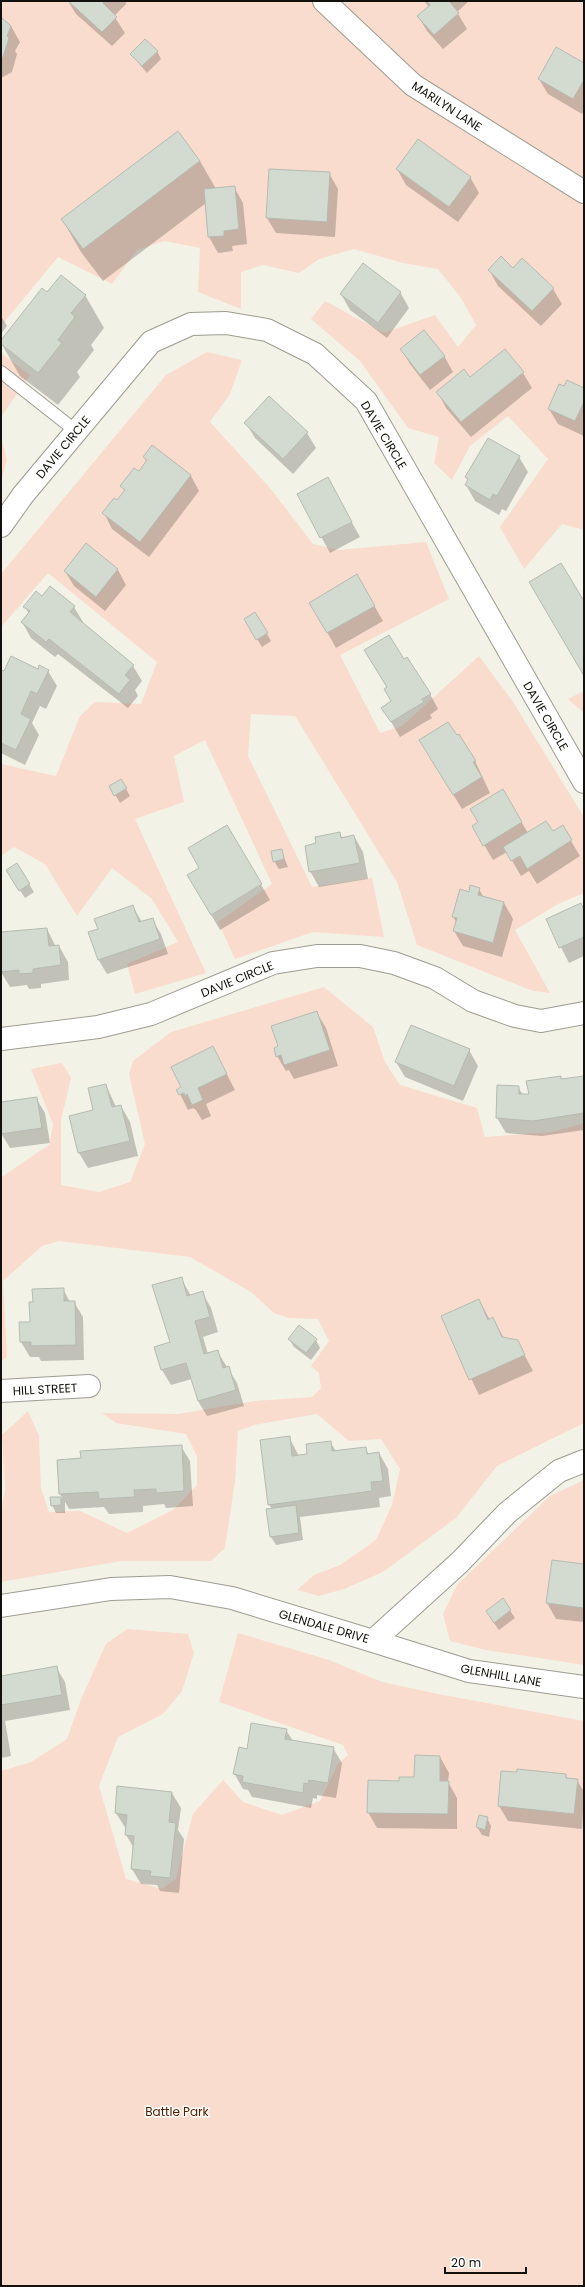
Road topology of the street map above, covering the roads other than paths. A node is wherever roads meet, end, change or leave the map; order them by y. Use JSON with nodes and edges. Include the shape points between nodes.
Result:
{"nodes":[{"id":1,"x":324,"y":1,"type":"edge"},
{"id":2,"x":584,"y":192,"type":"edge"},
{"id":3,"x":1,"y":372,"type":"edge"},
{"id":4,"x":76,"y":431,"type":"junction"},
{"id":5,"x":1,"y":526,"type":"edge"},
{"id":6,"x":584,"y":782,"type":"edge"},
{"id":7,"x":584,"y":1013,"type":"edge"},
{"id":8,"x":1,"y":1040,"type":"edge"},
{"id":9,"x":89,"y":1386,"type":"dead end"},
{"id":10,"x":1,"y":1391,"type":"edge"},
{"id":11,"x":584,"y":1461,"type":"edge"},
{"id":12,"x":1,"y":1606,"type":"edge"},
{"id":13,"x":373,"y":1641,"type":"junction"},
{"id":14,"x":584,"y":1687,"type":"edge"}],
"edges":[{"from":1,"to":2,"type":"street","name":"MARILYN LANE","via":[[413,85]]},
{"from":3,"to":4,"type":"lane"},
{"from":4,"to":5,"type":"street","name":"DAVIE CIRCLE"},
{"from":4,"to":6,"type":"street","name":"DAVIE CIRCLE","via":[[151,342],[191,324],[226,323],[267,330],[315,354],[366,401]]},
{"from":7,"to":8,"type":"street","name":"DAVIE CIRCLE","via":[[541,1021],[522,1017],[473,1001],[434,978],[394,963],[360,956],[317,956],[273,963],[151,1014],[98,1028]]},
{"from":9,"to":10,"type":"street","name":"HILL STREET"},
{"from":11,"to":13,"type":"street","name":"GLENDALE DRIVE","via":[[559,1471],[507,1513],[460,1562]]},
{"from":12,"to":13,"type":"street","name":"GLENDALE DRIVE","via":[[111,1589],[170,1587],[232,1598]]},
{"from":13,"to":14,"type":"street","name":"GLENHILL LANE","via":[[469,1671]]}]}
